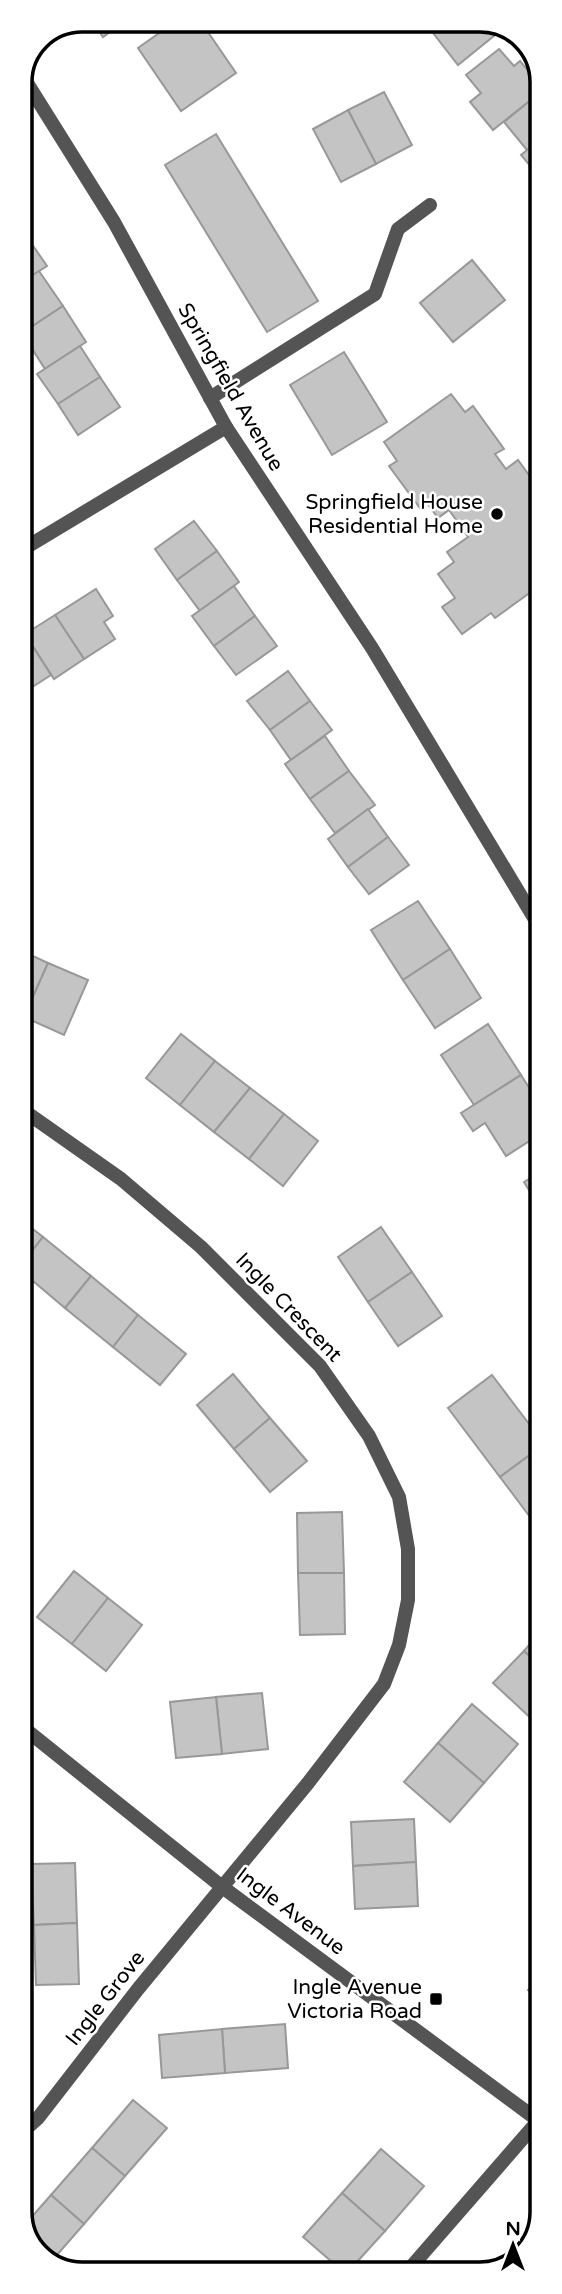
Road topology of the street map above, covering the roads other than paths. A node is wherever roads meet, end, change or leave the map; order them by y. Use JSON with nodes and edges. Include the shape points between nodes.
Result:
{"nodes":[{"id":1,"x":32,"y":91,"type":"edge"},
{"id":2,"x":430,"y":205,"type":"dead end"},
{"id":3,"x":210,"y":398,"type":"junction"},
{"id":4,"x":226,"y":427,"type":"junction"},
{"id":5,"x":32,"y":543,"type":"edge"},
{"id":6,"x":530,"y":911,"type":"edge"},
{"id":7,"x":32,"y":1116,"type":"edge"},
{"id":8,"x":32,"y":1735,"type":"edge"},
{"id":9,"x":221,"y":1886,"type":"junction"},
{"id":10,"x":530,"y":2115,"type":"edge"},
{"id":11,"x":32,"y":2123,"type":"edge"},
{"id":12,"x":530,"y":2133,"type":"edge"},
{"id":13,"x":416,"y":2262,"type":"edge"}],
"edges":[{"from":1,"to":3,"type":"street","name":"Springfield Avenue","via":[[114,222]]},
{"from":2,"to":3,"type":"street","via":[[398,229],[374,295]]},
{"from":3,"to":4,"type":"street","name":"Springfield Avenue"},
{"from":4,"to":5,"type":"street"},
{"from":4,"to":6,"type":"street","name":"Springfield Avenue","via":[[372,648]]},
{"from":7,"to":9,"type":"street","name":"Ingle Crescent","via":[[121,1179],[201,1247],[320,1366],[369,1436],[399,1497],[408,1549],[408,1600],[399,1645],[384,1684]]},
{"from":8,"to":9,"type":"street","name":"Ingle Avenue"},
{"from":9,"to":10,"type":"street","name":"Ingle Avenue"},
{"from":9,"to":11,"type":"street","name":"Ingle Grove"},
{"from":12,"to":13,"type":"street"}]}
